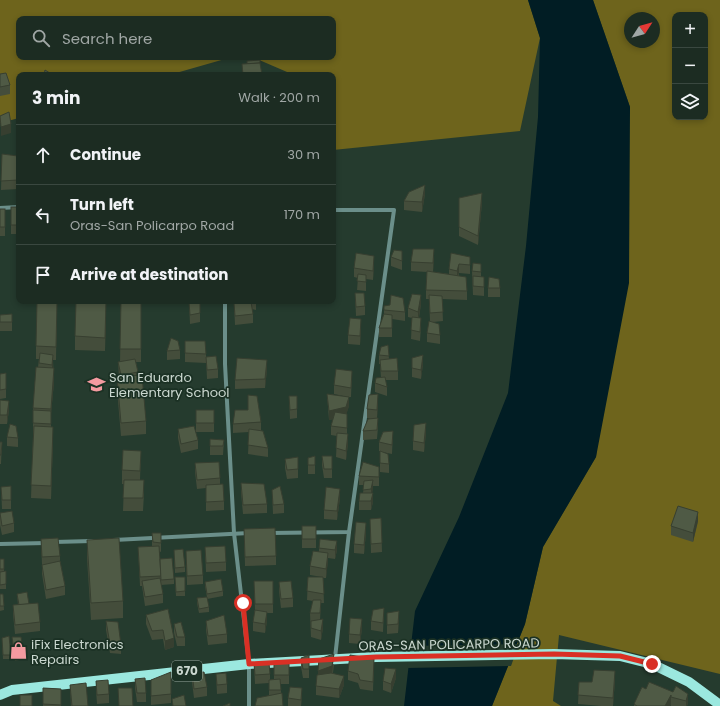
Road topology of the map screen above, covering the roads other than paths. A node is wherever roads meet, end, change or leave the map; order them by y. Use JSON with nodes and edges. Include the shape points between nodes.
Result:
{"nodes":[{"id":1,"x":16,"y":207,"type":"edge"},
{"id":2,"x":0,"y":208,"type":"edge"},
{"id":3,"x":336,"y":210,"type":"edge"},
{"id":4,"x":225,"y":304,"type":"edge"},
{"id":5,"x":349,"y":532,"type":"junction"},
{"id":6,"x":234,"y":533,"type":"junction"},
{"id":7,"x":256,"y":533,"type":"edge"},
{"id":8,"x":264,"y":533,"type":"edge"},
{"id":9,"x":110,"y":540,"type":"edge"},
{"id":10,"x":94,"y":541,"type":"edge"},
{"id":11,"x":0,"y":544,"type":"edge"},
{"id":12,"x":334,"y":660,"type":"junction"},
{"id":13,"x":249,"y":664,"type":"junction"},
{"id":14,"x":0,"y":695,"type":"edge"},
{"id":15,"x":720,"y":705,"type":"edge"},
{"id":16,"x":249,"y":706,"type":"edge"}],
"edges":[{"from":1,"to":2,"type":"street"},
{"from":3,"to":5,"type":"street","via":[[394,210]]},
{"from":4,"to":6,"type":"street","via":[[225,364]]},
{"from":5,"to":8,"type":"street"},
{"from":5,"to":12,"type":"street"},
{"from":6,"to":7,"type":"street"},
{"from":6,"to":9,"type":"street"},
{"from":6,"to":13,"type":"street"},
{"from":10,"to":11,"type":"street"},
{"from":12,"to":13,"type":"main road","name":"ORAS-SAN POLICARPO ROAD","number":"670"},
{"from":12,"to":15,"type":"main road","name":"ORAS-SAN POLICARPO ROAD","number":"670","via":[[554,654],[620,656],[652,664],[689,682]]},
{"from":13,"to":14,"type":"main road","name":"ORAS-SAN POLICARPO ROAD","number":"670","via":[[12,690]]},
{"from":13,"to":16,"type":"street"}]}
